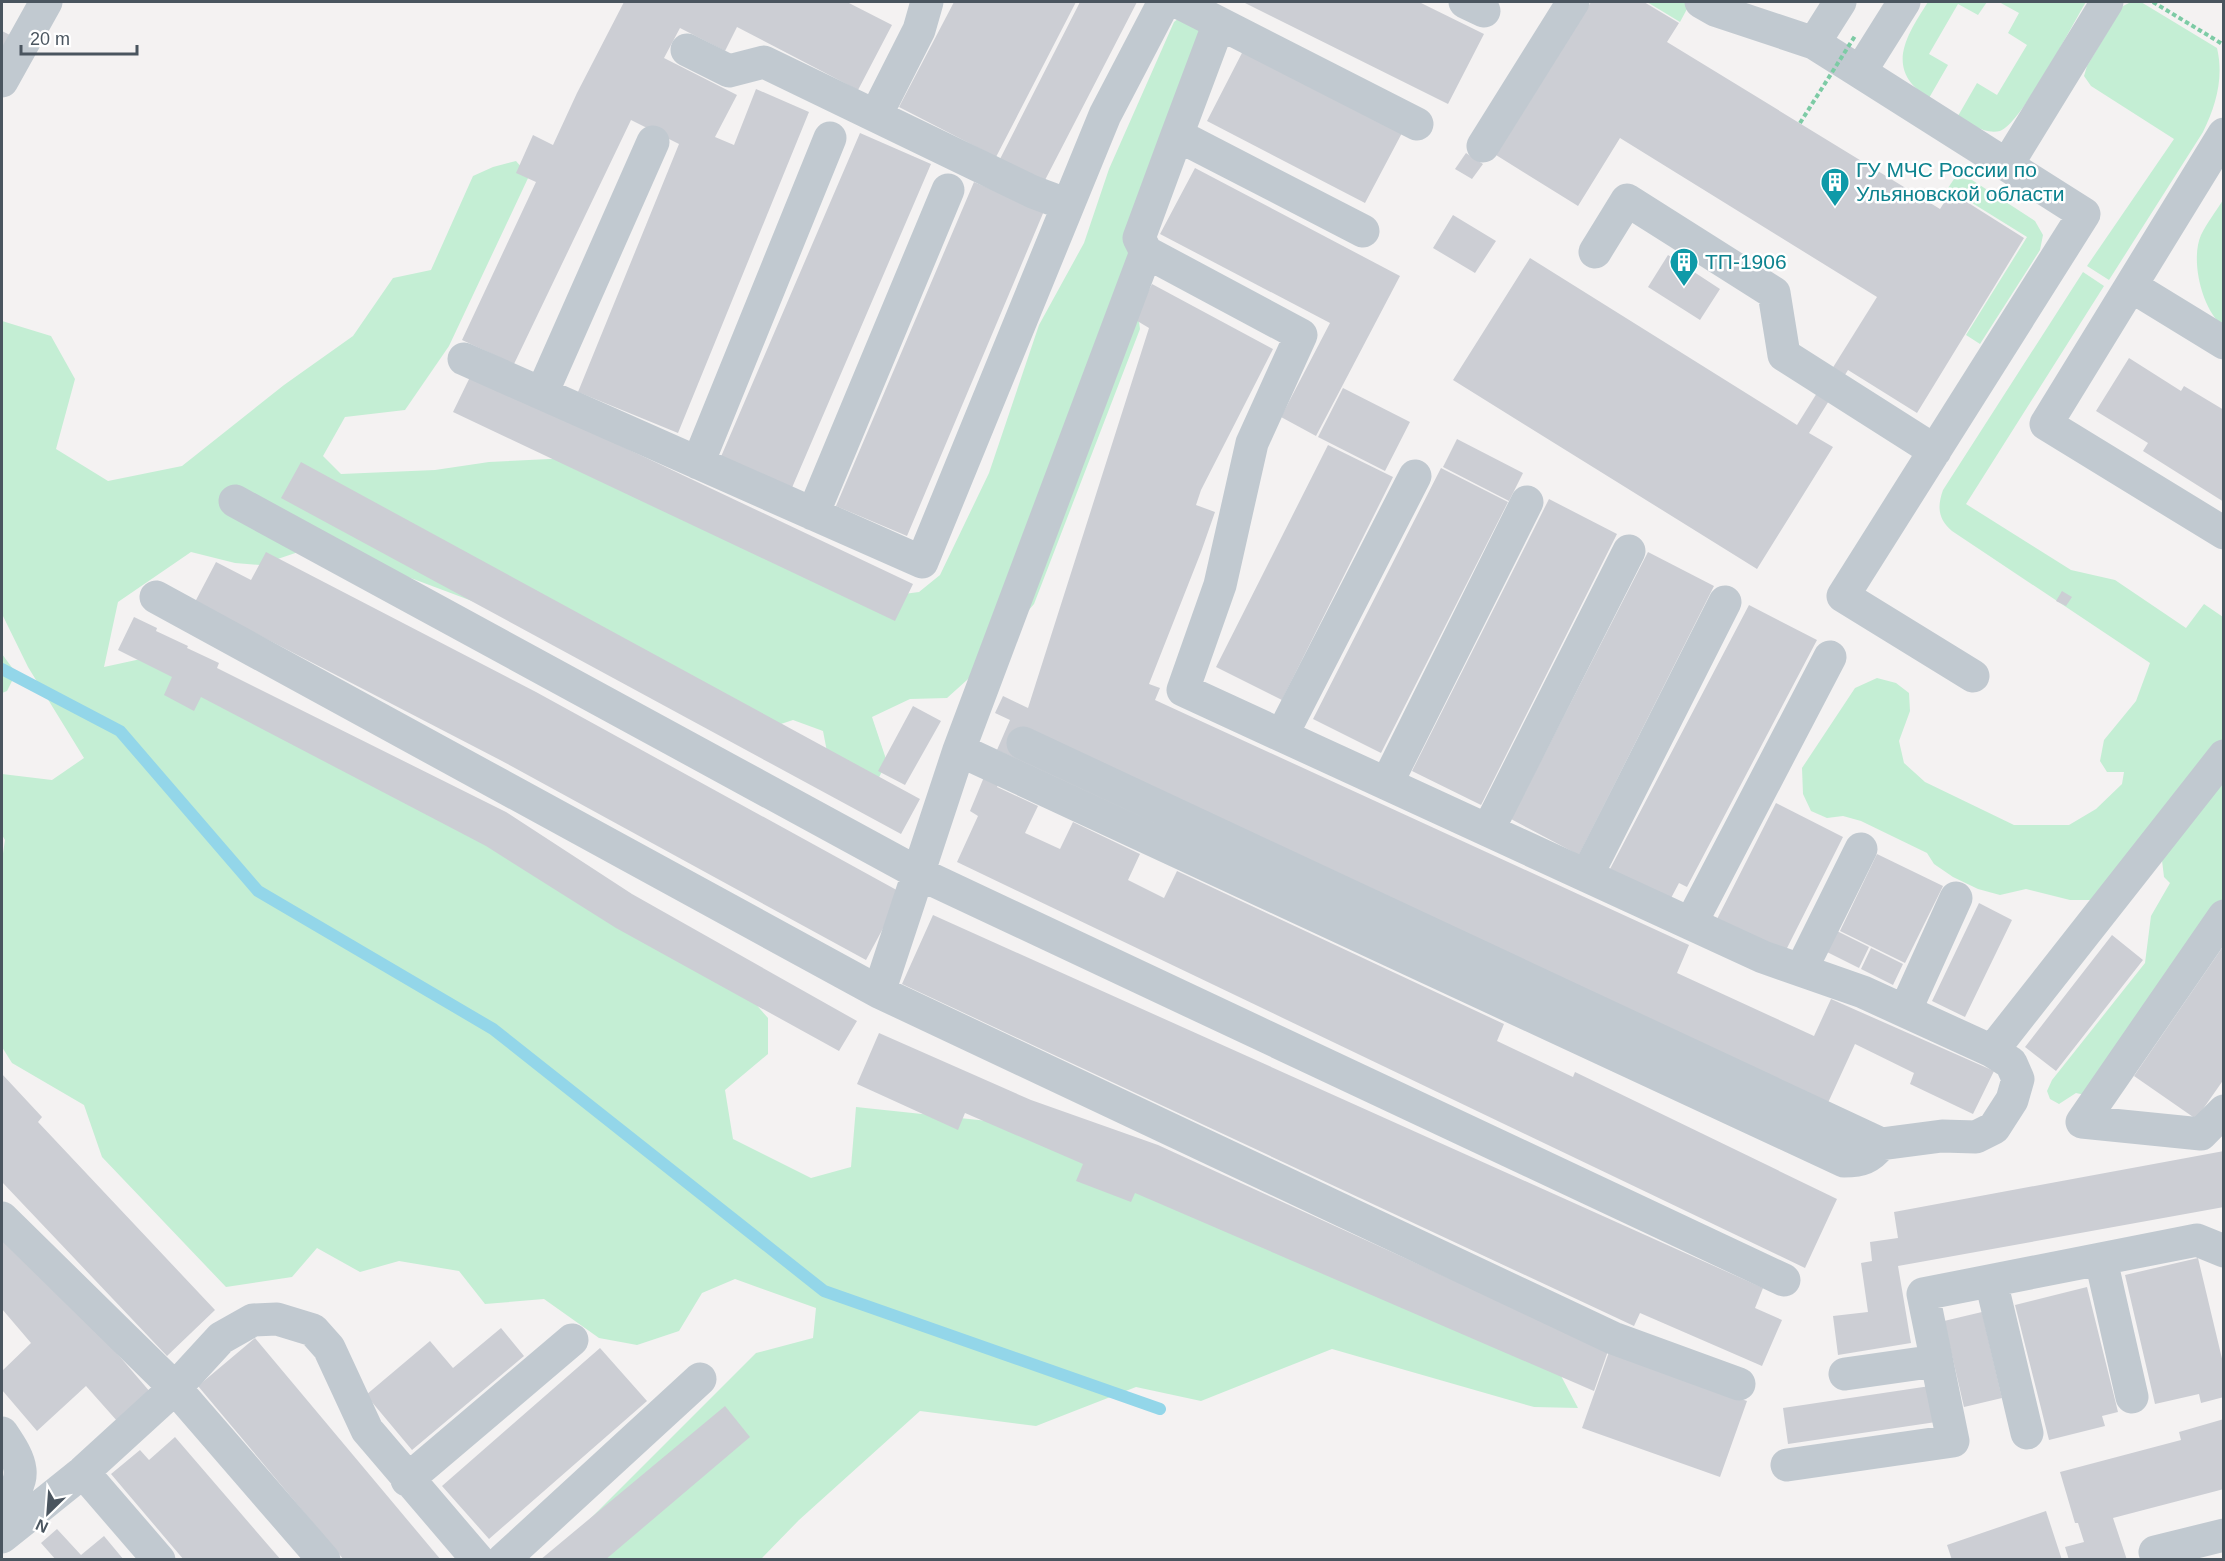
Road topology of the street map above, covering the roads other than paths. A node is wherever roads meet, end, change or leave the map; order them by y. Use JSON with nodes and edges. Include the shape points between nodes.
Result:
{"nodes":[{"id":1,"x":46,"y":2,"type":"edge"},
{"id":2,"x":927,"y":2,"type":"edge"},
{"id":3,"x":1164,"y":2,"type":"edge"},
{"id":4,"x":1178,"y":2,"type":"edge"},
{"id":5,"x":1574,"y":2,"type":"edge"},
{"id":6,"x":1701,"y":2,"type":"edge"},
{"id":7,"x":1840,"y":2,"type":"edge"},
{"id":8,"x":1904,"y":2,"type":"edge"},
{"id":9,"x":2107,"y":2,"type":"edge"},
{"id":10,"x":1219,"y":23,"type":"junction"},
{"id":11,"x":1814,"y":43,"type":"junction"},
{"id":12,"x":687,"y":50,"type":"dead end"},
{"id":13,"x":1860,"y":72,"type":"junction"},
{"id":14,"x":2,"y":81,"type":"edge"},
{"id":15,"x":876,"y":116,"type":"junction"},
{"id":16,"x":1417,"y":124,"type":"dead end"},
{"id":17,"x":2223,"y":134,"type":"edge"},
{"id":18,"x":1177,"y":135,"type":"junction"},
{"id":19,"x":830,"y":138,"type":"dead end"},
{"id":20,"x":652,"y":142,"type":"dead end"},
{"id":21,"x":1482,"y":146,"type":"dead end"},
{"id":22,"x":2007,"y":165,"type":"junction"},
{"id":23,"x":948,"y":190,"type":"dead end"},
{"id":24,"x":1068,"y":205,"type":"junction"},
{"id":25,"x":1363,"y":231,"type":"dead end"},
{"id":26,"x":1146,"y":252,"type":"junction"},
{"id":27,"x":1595,"y":252,"type":"dead end"},
{"id":28,"x":2131,"y":286,"type":"junction"},
{"id":29,"x":2223,"y":343,"type":"edge"},
{"id":30,"x":464,"y":359,"type":"dead end"},
{"id":31,"x":542,"y":393,"type":"junction"},
{"id":32,"x":1935,"y":451,"type":"junction"},
{"id":33,"x":698,"y":463,"type":"junction"},
{"id":34,"x":1415,"y":476,"type":"dead end"},
{"id":35,"x":235,"y":501,"type":"dead end"},
{"id":36,"x":1527,"y":502,"type":"dead end"},
{"id":37,"x":813,"y":514,"type":"junction"},
{"id":38,"x":2223,"y":533,"type":"edge"},
{"id":39,"x":1629,"y":551,"type":"dead end"},
{"id":40,"x":156,"y":597,"type":"dead end"},
{"id":41,"x":1725,"y":602,"type":"dead end"},
{"id":42,"x":1830,"y":657,"type":"dead end"},
{"id":43,"x":1972,"y":676,"type":"dead end"},
{"id":44,"x":1282,"y":735,"type":"junction"},
{"id":45,"x":1023,"y":743,"type":"dead end"},
{"id":46,"x":959,"y":750,"type":"junction"},
{"id":47,"x":2223,"y":756,"type":"edge"},
{"id":48,"x":1387,"y":783,"type":"junction"},
{"id":49,"x":1488,"y":830,"type":"junction"},
{"id":50,"x":1861,"y":849,"type":"dead end"},
{"id":51,"x":918,"y":873,"type":"junction"},
{"id":52,"x":1587,"y":875,"type":"junction"},
{"id":53,"x":1956,"y":898,"type":"dead end"},
{"id":54,"x":2223,"y":916,"type":"edge"},
{"id":55,"x":1691,"y":923,"type":"junction"},
{"id":56,"x":1801,"y":970,"type":"junction"},
{"id":57,"x":879,"y":992,"type":"junction"},
{"id":58,"x":1905,"y":1011,"type":"junction"},
{"id":59,"x":1992,"y":1051,"type":"junction"},
{"id":60,"x":2223,"y":1112,"type":"edge"},
{"id":61,"x":1881,"y":1144,"type":"junction"},
{"id":62,"x":2,"y":1218,"type":"edge"},
{"id":63,"x":2223,"y":1252,"type":"edge"},
{"id":64,"x":2101,"y":1260,"type":"junction"},
{"id":65,"x":1784,"y":1280,"type":"dead end"},
{"id":66,"x":1991,"y":1281,"type":"junction"},
{"id":67,"x":572,"y":1340,"type":"dead end"},
{"id":68,"x":1936,"y":1361,"type":"junction"},
{"id":69,"x":1845,"y":1374,"type":"dead end"},
{"id":70,"x":700,"y":1379,"type":"dead end"},
{"id":71,"x":1740,"y":1384,"type":"dead end"},
{"id":72,"x":175,"y":1388,"type":"junction"},
{"id":73,"x":2132,"y":1397,"type":"dead end"},
{"id":74,"x":2,"y":1433,"type":"edge"},
{"id":75,"x":2027,"y":1433,"type":"dead end"},
{"id":76,"x":1787,"y":1465,"type":"dead end"},
{"id":77,"x":83,"y":1472,"type":"junction"},
{"id":78,"x":407,"y":1480,"type":"junction"},
{"id":79,"x":2,"y":1505,"type":"edge"},
{"id":80,"x":2223,"y":1535,"type":"edge"},
{"id":81,"x":2,"y":1537,"type":"edge"},
{"id":82,"x":2155,"y":1552,"type":"dead end"},
{"id":83,"x":159,"y":1560,"type":"edge"},
{"id":84,"x":324,"y":1560,"type":"edge"},
{"id":85,"x":478,"y":1560,"type":"edge"},
{"id":86,"x":503,"y":1560,"type":"edge"}],
"edges":[{"from":1,"to":14,"type":"street"},
{"from":2,"to":15,"type":"street","via":[[919,30]]},
{"from":3,"to":24,"type":"street","via":[[1105,115]]},
{"from":4,"to":10,"type":"street"},
{"from":5,"to":21,"type":"street"},
{"from":6,"to":11,"type":"street"},
{"from":7,"to":11,"type":"street"},
{"from":8,"to":13,"type":"street"},
{"from":9,"to":22,"type":"street"},
{"from":10,"to":16,"type":"street"},
{"from":10,"to":18,"type":"street"},
{"from":11,"to":13,"type":"street"},
{"from":12,"to":15,"type":"street","via":[[729,71],[764,62]]},
{"from":13,"to":22,"type":"street"},
{"from":15,"to":24,"type":"street"},
{"from":17,"to":28,"type":"street"},
{"from":18,"to":25,"type":"street"},
{"from":18,"to":26,"type":"street","via":[[1139,238]]},
{"from":19,"to":33,"type":"street"},
{"from":20,"to":31,"type":"street"},
{"from":22,"to":32,"type":"street","via":[[2084,214]]},
{"from":23,"to":37,"type":"street"},
{"from":24,"to":37,"type":"street","via":[[922,562]]},
{"from":26,"to":44,"type":"street","via":[[1301,334],[1252,443],[1220,585],[1183,690]]},
{"from":26,"to":46,"type":"street"},
{"from":27,"to":32,"type":"street","via":[[1627,200],[1774,293],[1784,355]]},
{"from":28,"to":29,"type":"street"},
{"from":28,"to":38,"type":"street","via":[[2046,424]]},
{"from":30,"to":31,"type":"street"},
{"from":31,"to":33,"type":"street"},
{"from":32,"to":43,"type":"street","via":[[1843,596]]},
{"from":33,"to":37,"type":"street"},
{"from":34,"to":44,"type":"street"},
{"from":35,"to":51,"type":"street"},
{"from":36,"to":48,"type":"street"},
{"from":39,"to":49,"type":"street"},
{"from":40,"to":57,"type":"street"},
{"from":41,"to":52,"type":"street"},
{"from":42,"to":55,"type":"street"},
{"from":44,"to":48,"type":"street"},
{"from":45,"to":61,"type":"street"},
{"from":46,"to":51,"type":"street"},
{"from":46,"to":61,"type":"street","via":[[1844,1161],[1869,1157]]},
{"from":47,"to":59,"type":"street"},
{"from":48,"to":49,"type":"street"},
{"from":49,"to":52,"type":"street"},
{"from":50,"to":56,"type":"street"},
{"from":51,"to":57,"type":"street"},
{"from":51,"to":65,"type":"street"},
{"from":52,"to":55,"type":"street"},
{"from":53,"to":58,"type":"street"},
{"from":54,"to":60,"type":"street","via":[[2082,1122],[2201,1134]]},
{"from":55,"to":56,"type":"street"},
{"from":56,"to":58,"type":"street"},
{"from":57,"to":71,"type":"street","via":[[1612,1338]]},
{"from":58,"to":59,"type":"street"},
{"from":59,"to":61,"type":"street","via":[[2011,1063],[2019,1080],[2012,1100],[1994,1128],[1976,1137],[1942,1136]]},
{"from":62,"to":72,"type":"street"},
{"from":63,"to":64,"type":"street","via":[[2197,1240]]},
{"from":64,"to":66,"type":"street"},
{"from":64,"to":73,"type":"street"},
{"from":66,"to":68,"type":"street","via":[[1923,1294]]},
{"from":66,"to":75,"type":"street"},
{"from":67,"to":78,"type":"street"},
{"from":68,"to":69,"type":"street"},
{"from":68,"to":76,"type":"street","via":[[1953,1441]]},
{"from":70,"to":86,"type":"street"},
{"from":72,"to":77,"type":"street"},
{"from":72,"to":78,"type":"street","via":[[221,1338],[253,1320],[278,1318],[313,1329],[329,1348],[367,1430]]},
{"from":72,"to":84,"type":"street"},
{"from":74,"to":79,"type":"street","via":[[20,1462],[17,1487]]},
{"from":77,"to":81,"type":"street"},
{"from":77,"to":83,"type":"street"},
{"from":78,"to":85,"type":"street"},
{"from":80,"to":82,"type":"street"}]}
